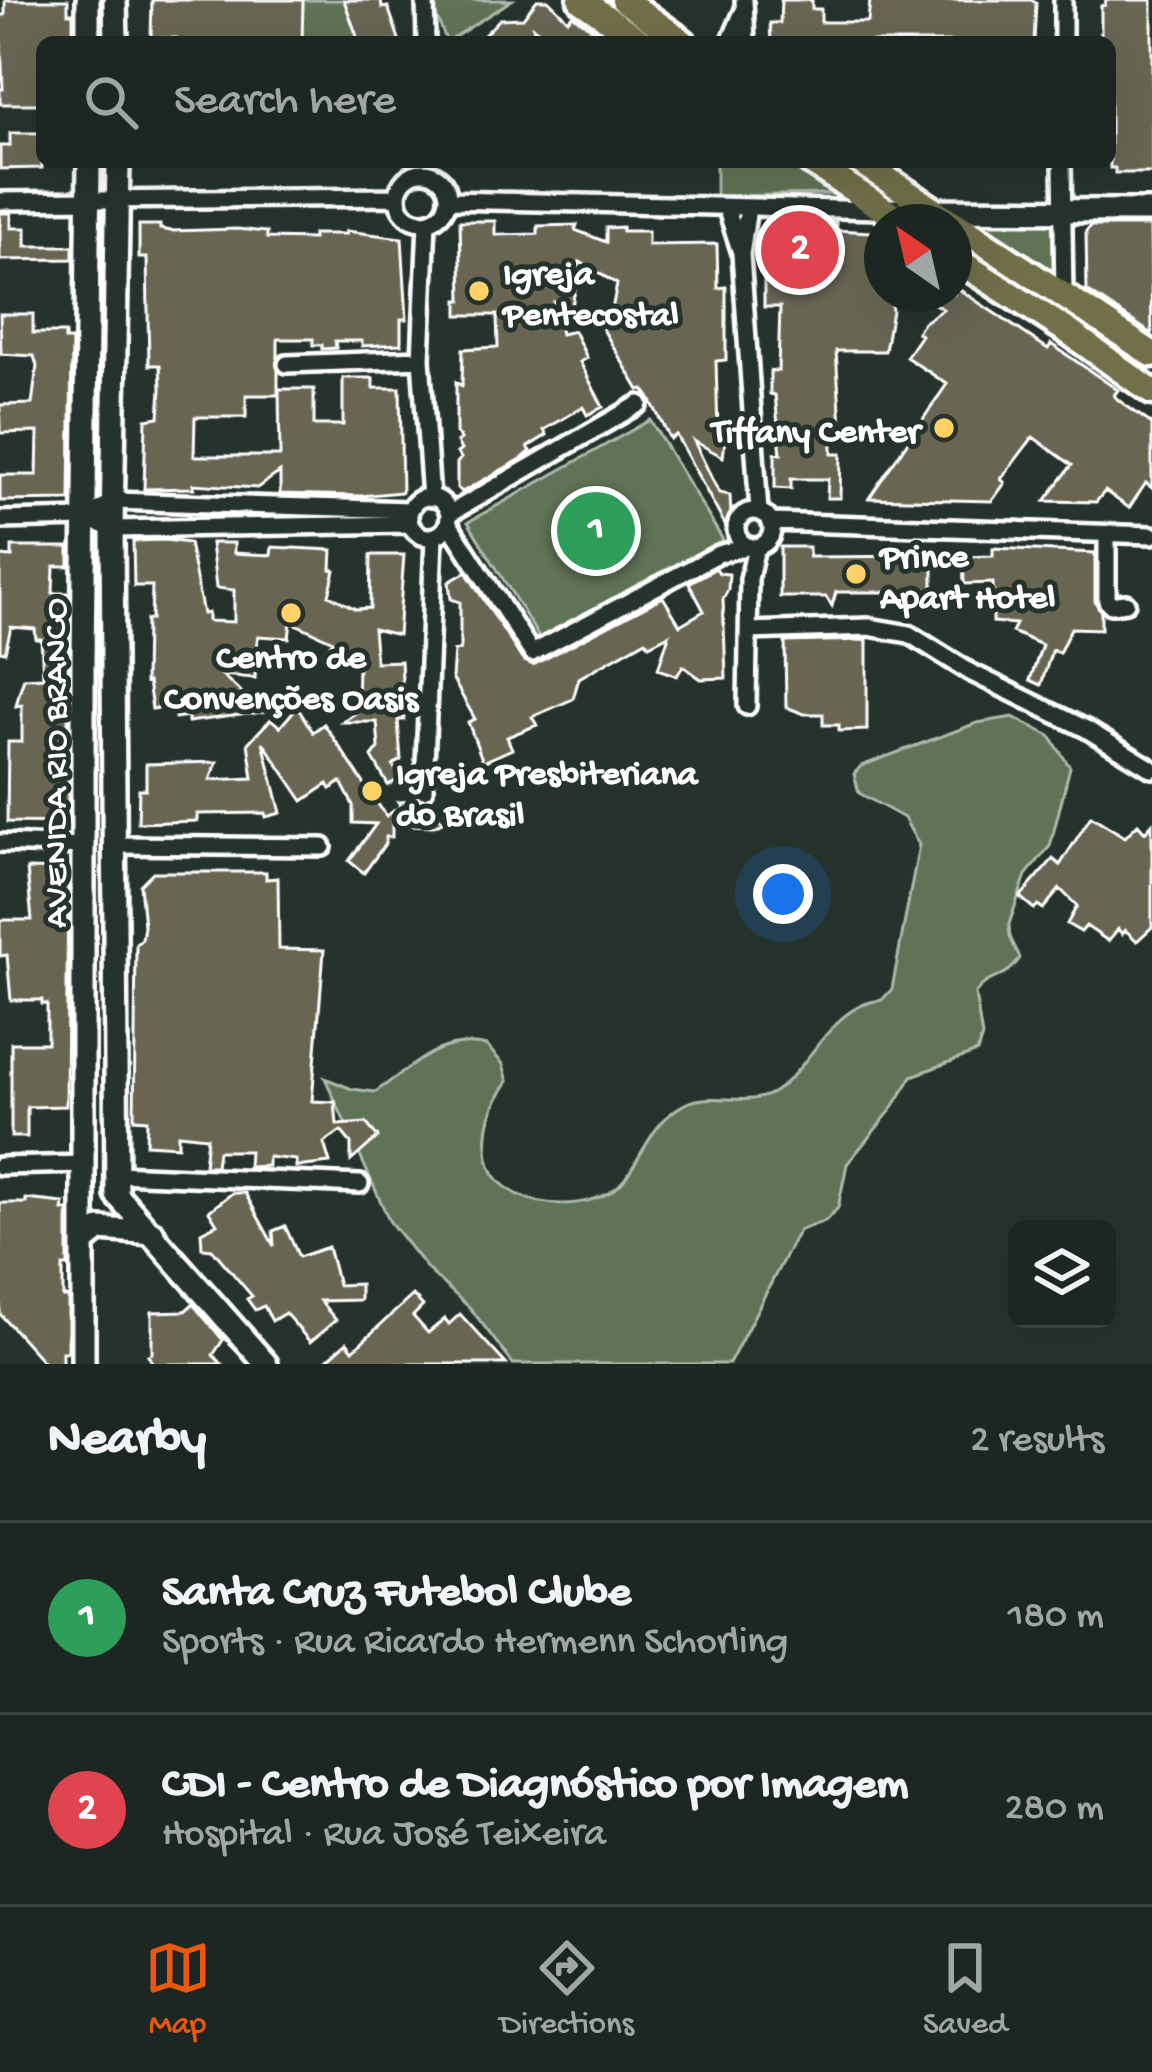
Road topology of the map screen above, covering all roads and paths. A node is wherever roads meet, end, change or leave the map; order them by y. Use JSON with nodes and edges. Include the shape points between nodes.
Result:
{"nodes":[{"id":1,"x":88,"y":0,"type":"edge"},
{"id":2,"x":116,"y":0,"type":"edge"},
{"id":3,"x":425,"y":0,"type":"edge"},
{"id":4,"x":581,"y":0,"type":"edge"},
{"id":5,"x":624,"y":0,"type":"edge"},
{"id":6,"x":1063,"y":0,"type":"edge"},
{"id":7,"x":744,"y":6,"type":"edge"},
{"id":8,"x":88,"y":36,"type":"edge"},
{"id":9,"x":116,"y":36,"type":"edge"},
{"id":10,"x":426,"y":36,"type":"edge"},
{"id":11,"x":632,"y":36,"type":"edge"},
{"id":12,"x":675,"y":36,"type":"edge"},
{"id":13,"x":732,"y":36,"type":"edge"},
{"id":14,"x":746,"y":36,"type":"edge"},
{"id":15,"x":1063,"y":36,"type":"edge"},
{"id":16,"x":89,"y":168,"type":"edge"},
{"id":17,"x":118,"y":168,"type":"edge"},
{"id":18,"x":426,"y":168,"type":"edge"},
{"id":19,"x":429,"y":168,"type":"edge"},
{"id":20,"x":820,"y":168,"type":"edge"},
{"id":21,"x":870,"y":168,"type":"edge"},
{"id":22,"x":1062,"y":168,"type":"edge"},
{"id":23,"x":398,"y":196,"type":"junction"},
{"id":24,"x":448,"y":200,"type":"junction"},
{"id":25,"x":0,"y":201,"type":"edge"},
{"id":26,"x":118,"y":201,"type":"junction"},
{"id":27,"x":89,"y":202,"type":"junction"},
{"id":28,"x":876,"y":204,"type":"edge"},
{"id":29,"x":925,"y":204,"type":"edge"},
{"id":30,"x":726,"y":207,"type":"junction"},
{"id":31,"x":748,"y":208,"type":"junction"},
{"id":32,"x":1152,"y":211,"type":"edge"},
{"id":33,"x":1062,"y":212,"type":"junction"},
{"id":34,"x":864,"y":214,"type":"edge"},
{"id":35,"x":972,"y":218,"type":"edge"},
{"id":36,"x":427,"y":222,"type":"junction"},
{"id":37,"x":972,"y":235,"type":"edge"},
{"id":38,"x":741,"y":254,"type":"junction"},
{"id":39,"x":972,"y":270,"type":"edge"},
{"id":40,"x":1064,"y":296,"type":"junction"},
{"id":41,"x":1069,"y":332,"type":"junction"},
{"id":42,"x":1152,"y":354,"type":"edge"},
{"id":43,"x":421,"y":359,"type":"junction"},
{"id":44,"x":287,"y":364,"type":"dead end"},
{"id":45,"x":1152,"y":392,"type":"edge"},
{"id":46,"x":639,"y":404,"type":"dead end"},
{"id":47,"x":431,"y":498,"type":"junction"},
{"id":48,"x":113,"y":501,"type":"junction"},
{"id":49,"x":410,"y":517,"type":"junction"},
{"id":50,"x":765,"y":517,"type":"junction"},
{"id":51,"x":86,"y":518,"type":"junction"},
{"id":52,"x":448,"y":518,"type":"junction"},
{"id":53,"x":0,"y":520,"type":"edge"},
{"id":54,"x":112,"y":529,"type":"junction"},
{"id":55,"x":1107,"y":535,"type":"junction"},
{"id":56,"x":1152,"y":535,"type":"edge"},
{"id":57,"x":434,"y":537,"type":"junction"},
{"id":58,"x":752,"y":546,"type":"junction"},
{"id":59,"x":1126,"y":603,"type":"dead end"},
{"id":60,"x":749,"y":631,"type":"junction"},
{"id":61,"x":747,"y":706,"type":"dead end"},
{"id":62,"x":1152,"y":769,"type":"edge"},
{"id":63,"x":424,"y":790,"type":"dead end"},
{"id":64,"x":0,"y":843,"type":"edge"},
{"id":65,"x":114,"y":845,"type":"junction"},
{"id":66,"x":85,"y":846,"type":"junction"},
{"id":67,"x":323,"y":848,"type":"dead end"},
{"id":68,"x":85,"y":1164,"type":"junction"},
{"id":69,"x":0,"y":1166,"type":"edge"},
{"id":70,"x":117,"y":1184,"type":"junction"},
{"id":71,"x":360,"y":1184,"type":"dead end"},
{"id":72,"x":153,"y":1234,"type":"junction"},
{"id":73,"x":85,"y":1241,"type":"junction"},
{"id":74,"x":265,"y":1362,"type":"edge"},
{"id":75,"x":83,"y":1364,"type":"edge"}],
"edges":[{"from":1,"to":8,"type":"street"},
{"from":2,"to":9,"type":"street"},
{"from":3,"to":10,"type":"street"},
{"from":4,"to":11,"type":"main road"},
{"from":5,"to":12,"type":"main road"},
{"from":6,"to":15,"type":"street"},
{"from":7,"to":13,"type":"street"},
{"from":7,"to":14,"type":"street"},
{"from":16,"to":27,"type":"street","name":"AVENIDA RIO BRANCO"},
{"from":17,"to":26,"type":"street","name":"AVENIDA RIO BRANCO"},
{"from":18,"to":23,"type":"street","via":[[402,183]]},
{"from":19,"to":24,"type":"street"},
{"from":20,"to":28,"type":"main road"},
{"from":21,"to":29,"type":"main road"},
{"from":22,"to":33,"type":"street"},
{"from":23,"to":26,"type":"street"},
{"from":23,"to":36,"type":"street","via":[[406,216]]},
{"from":24,"to":30,"type":"street"},
{"from":24,"to":36,"type":"street"},
{"from":25,"to":27,"type":"street"},
{"from":26,"to":27,"type":"street"},
{"from":26,"to":48,"type":"street","name":"AVENIDA RIO BRANCO"},
{"from":27,"to":51,"type":"street","name":"AVENIDA RIO BRANCO"},
{"from":30,"to":31,"type":"street"},
{"from":30,"to":38,"type":"street"},
{"from":31,"to":34,"type":"street"},
{"from":31,"to":38,"type":"street"},
{"from":32,"to":33,"type":"street"},
{"from":33,"to":35,"type":"street"},
{"from":33,"to":40,"type":"street"},
{"from":36,"to":43,"type":"street"},
{"from":37,"to":40,"type":"main road"},
{"from":38,"to":50,"type":"street"},
{"from":39,"to":41,"type":"main road"},
{"from":40,"to":41,"type":"main road"},
{"from":40,"to":42,"type":"main road"},
{"from":41,"to":45,"type":"main road"},
{"from":43,"to":44,"type":"street"},
{"from":43,"to":47,"type":"street"},
{"from":46,"to":52,"type":"street"},
{"from":47,"to":49,"type":"street"},
{"from":47,"to":52,"type":"street"},
{"from":48,"to":49,"type":"street"},
{"from":48,"to":51,"type":"street"},
{"from":48,"to":54,"type":"street","name":"AVENIDA RIO BRANCO"},
{"from":49,"to":54,"type":"street"},
{"from":49,"to":57,"type":"street","via":[[420,535]]},
{"from":50,"to":55,"type":"street"},
{"from":50,"to":58,"type":"street","via":[[772,535]]},
{"from":50,"to":58,"type":"street","via":[[744,514],[736,527]]},
{"from":51,"to":53,"type":"street"},
{"from":51,"to":54,"type":"street"},
{"from":51,"to":66,"type":"street","name":"AVENIDA RIO BRANCO"},
{"from":52,"to":57,"type":"street"},
{"from":52,"to":58,"type":"street","via":[[532,652],[718,554]]},
{"from":54,"to":65,"type":"street","name":"AVENIDA RIO BRANCO"},
{"from":55,"to":56,"type":"street"},
{"from":55,"to":59,"type":"street","via":[[1107,601]]},
{"from":57,"to":63,"type":"street"},
{"from":58,"to":60,"type":"street"},
{"from":60,"to":61,"type":"street"},
{"from":60,"to":62,"type":"street","via":[[869,627],[910,634]]},
{"from":64,"to":66,"type":"street"},
{"from":65,"to":67,"type":"street"},
{"from":65,"to":70,"type":"street","name":"AVENIDA RIO BRANCO"},
{"from":66,"to":68,"type":"street","name":"AVENIDA RIO BRANCO"},
{"from":68,"to":69,"type":"street"},
{"from":68,"to":73,"type":"street","name":"AVENIDA RIO BRANCO"},
{"from":70,"to":71,"type":"street"},
{"from":70,"to":72,"type":"street"},
{"from":72,"to":73,"type":"street","via":[[100,1228]]},
{"from":72,"to":74,"type":"street"},
{"from":73,"to":75,"type":"street","name":"AVENIDA RIO BRANCO"}]}
